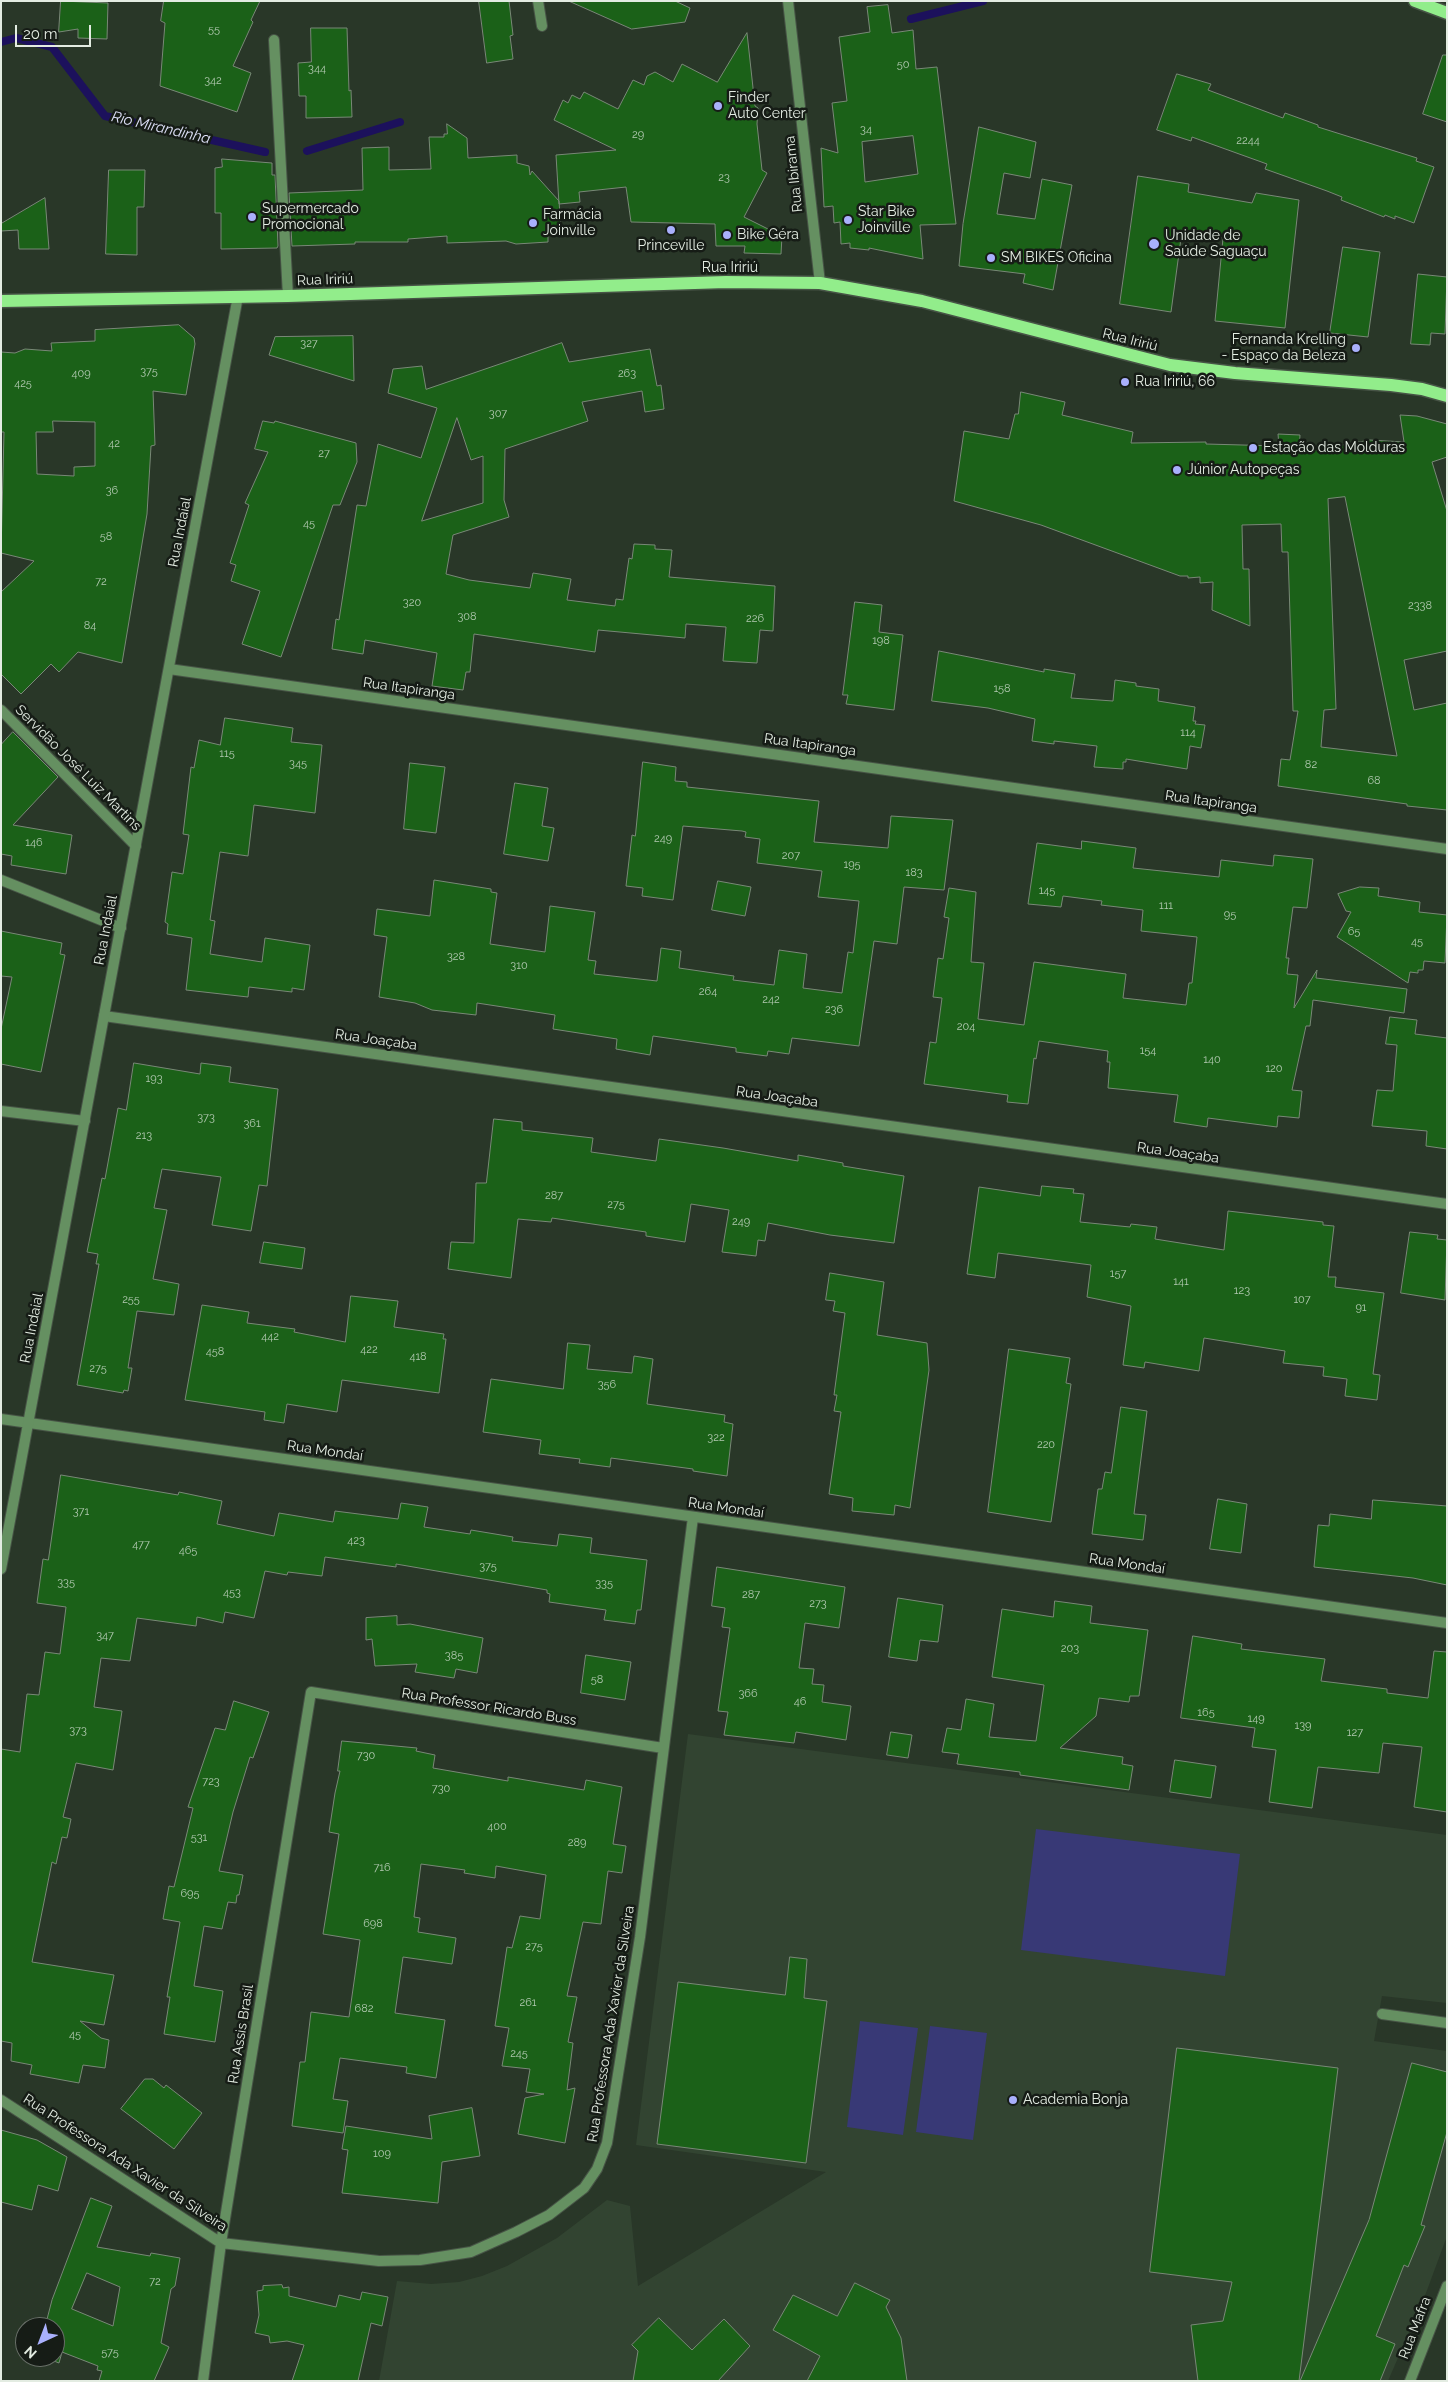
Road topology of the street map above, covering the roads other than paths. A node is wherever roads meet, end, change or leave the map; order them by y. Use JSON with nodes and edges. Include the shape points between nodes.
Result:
{"nodes":[{"id":1,"x":538,"y":1,"type":"edge"},
{"id":2,"x":788,"y":1,"type":"edge"},
{"id":3,"x":1415,"y":1,"type":"edge"},
{"id":4,"x":1447,"y":14,"type":"edge"},
{"id":5,"x":542,"y":26,"type":"dead end"},
{"id":6,"x":274,"y":40,"type":"dead end"},
{"id":7,"x":820,"y":283,"type":"junction"},
{"id":8,"x":238,"y":296,"type":"junction"},
{"id":9,"x":288,"y":296,"type":"junction"},
{"id":10,"x":1,"y":301,"type":"edge"},
{"id":11,"x":1447,"y":396,"type":"edge"},
{"id":12,"x":169,"y":669,"type":"junction"},
{"id":13,"x":1,"y":710,"type":"edge"},
{"id":14,"x":136,"y":846,"type":"junction"},
{"id":15,"x":1447,"y":849,"type":"edge"},
{"id":16,"x":1,"y":880,"type":"edge"},
{"id":17,"x":121,"y":928,"type":"junction"},
{"id":18,"x":104,"y":1016,"type":"junction"},
{"id":19,"x":1,"y":1111,"type":"edge"},
{"id":20,"x":85,"y":1121,"type":"junction"},
{"id":21,"x":1447,"y":1204,"type":"edge"},
{"id":22,"x":1,"y":1419,"type":"edge"},
{"id":23,"x":28,"y":1423,"type":"junction"},
{"id":24,"x":693,"y":1517,"type":"junction"},
{"id":25,"x":1,"y":1569,"type":"edge"},
{"id":26,"x":1447,"y":1623,"type":"edge"},
{"id":27,"x":311,"y":1692,"type":"joint"},
{"id":28,"x":663,"y":1748,"type":"junction"},
{"id":29,"x":1382,"y":2014,"type":"dead end"},
{"id":30,"x":1447,"y":2023,"type":"edge"},
{"id":31,"x":1,"y":2100,"type":"edge"},
{"id":32,"x":221,"y":2243,"type":"junction"},
{"id":33,"x":1447,"y":2286,"type":"edge"},
{"id":34,"x":203,"y":2381,"type":"edge"},
{"id":35,"x":1410,"y":2381,"type":"edge"}],
"edges":[{"from":1,"to":5,"type":"street"},
{"from":2,"to":7,"type":"street","name":"Rua Ibirama"},
{"from":3,"to":4,"type":"main road"},
{"from":6,"to":9,"type":"street"},
{"from":7,"to":9,"type":"main road","name":"Rua Iririú","via":[[726,282]]},
{"from":7,"to":11,"type":"main road","name":"Rua Iririú","via":[[922,301],[1170,365],[1399,386]]},
{"from":8,"to":9,"type":"main road","name":"Rua Iririú"},
{"from":8,"to":10,"type":"main road","name":"Rua Iririú"},
{"from":8,"to":12,"type":"street","name":"Rua Indaial"},
{"from":12,"to":14,"type":"street","name":"Rua Indaial"},
{"from":12,"to":15,"type":"street","name":"Rua Itapiranga"},
{"from":13,"to":14,"type":"street","name":"Servidão José Luiz Martins"},
{"from":14,"to":17,"type":"street","name":"Rua Indaial"},
{"from":16,"to":17,"type":"street"},
{"from":17,"to":18,"type":"street","name":"Rua Indaial"},
{"from":18,"to":20,"type":"street","name":"Rua Indaial"},
{"from":18,"to":21,"type":"street","name":"Rua Joaçaba"},
{"from":19,"to":20,"type":"street"},
{"from":20,"to":23,"type":"street","name":"Rua Indaial"},
{"from":22,"to":23,"type":"street","name":"Rua Mondaí"},
{"from":23,"to":24,"type":"street","name":"Rua Mondaí"},
{"from":23,"to":25,"type":"street","name":"Rua Indaial"},
{"from":24,"to":26,"type":"street","name":"Rua Mondaí"},
{"from":24,"to":28,"type":"street","name":"Rua Professora Ada Xavier da Silveira"},
{"from":27,"to":28,"type":"street","name":"Rua Professor Ricardo Buss"},
{"from":27,"to":32,"type":"street","name":"Rua Assis Brasil"},
{"from":28,"to":32,"type":"street","name":"Rua Professora Ada Xavier da Silveira","via":[[640,1937],[607,2143],[597,2169],[584,2188],[549,2215],[471,2252],[420,2260],[379,2261]]},
{"from":29,"to":30,"type":"street"},
{"from":31,"to":32,"type":"street","name":"Rua Professora Ada Xavier da Silveira"},
{"from":32,"to":34,"type":"street","name":"Rua Assis Brasil"},
{"from":33,"to":35,"type":"street","name":"Rua Mafra"}]}
